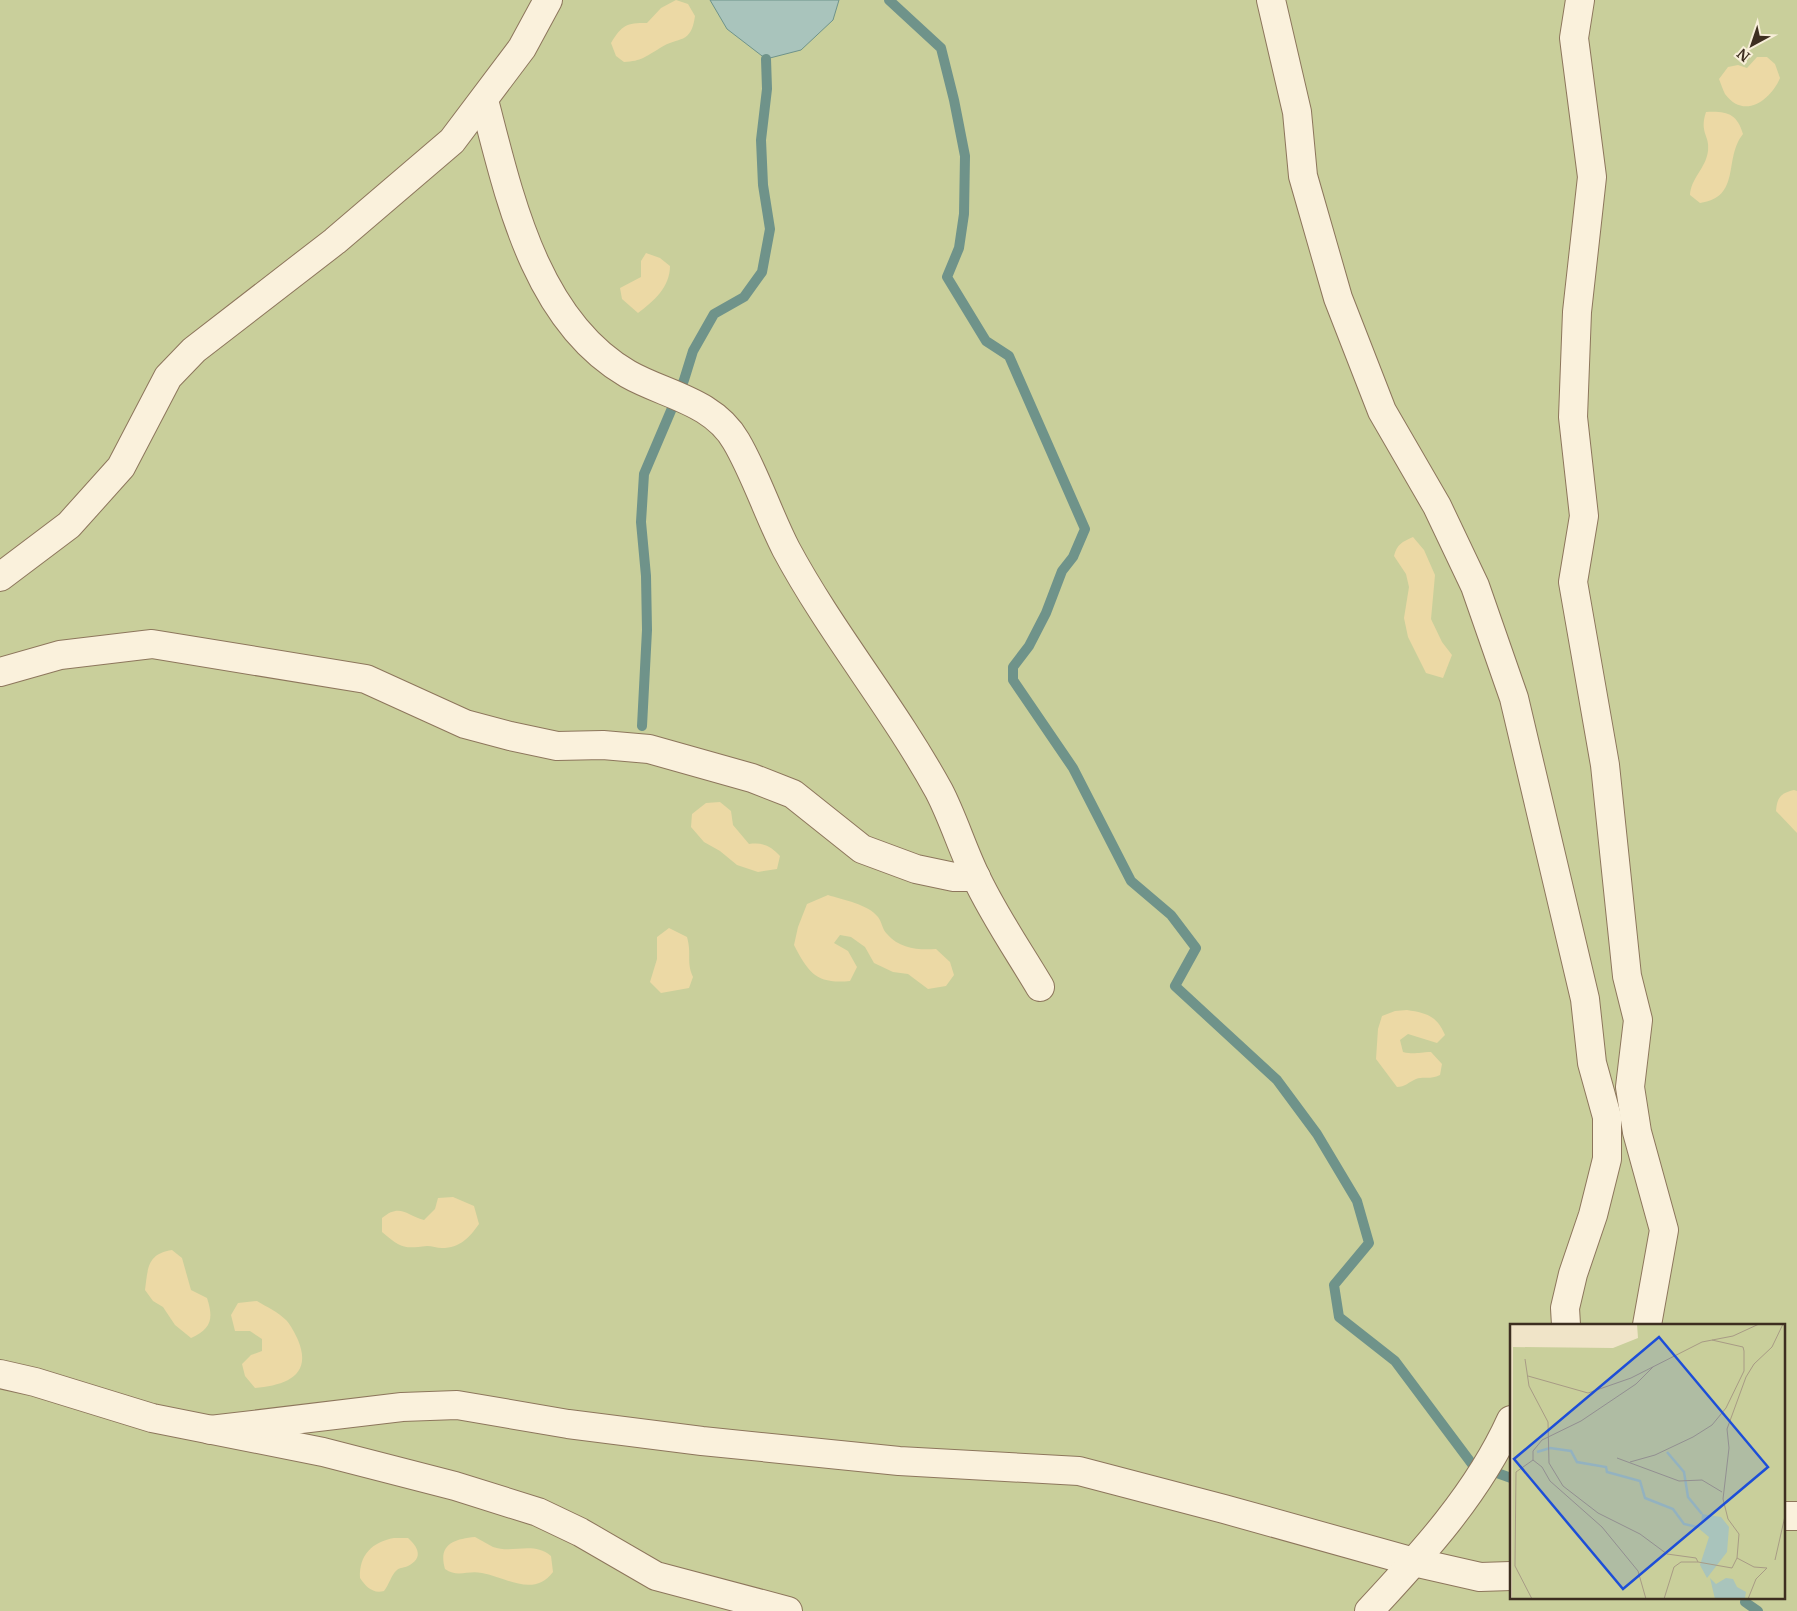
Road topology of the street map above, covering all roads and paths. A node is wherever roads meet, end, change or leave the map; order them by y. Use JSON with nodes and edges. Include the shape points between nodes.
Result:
{"nodes":[{"id":1,"x":548,"y":0,"type":"edge"},
{"id":2,"x":1271,"y":0,"type":"edge"},
{"id":3,"x":1580,"y":0,"type":"edge"},
{"id":4,"x":484,"y":100,"type":"junction"},
{"id":5,"x":0,"y":577,"type":"edge"},
{"id":6,"x":0,"y":672,"type":"edge"},
{"id":7,"x":976,"y":877,"type":"junction"},
{"id":8,"x":1040,"y":987,"type":"dead end"},
{"id":9,"x":1566,"y":1324,"type":"edge"},
{"id":10,"x":1646,"y":1324,"type":"edge"},
{"id":11,"x":0,"y":1374,"type":"edge"},
{"id":12,"x":1507,"y":1428,"type":"edge"},
{"id":13,"x":210,"y":1430,"type":"junction"},
{"id":14,"x":1784,"y":1516,"type":"edge"},
{"id":15,"x":1797,"y":1516,"type":"edge"},
{"id":16,"x":1414,"y":1562,"type":"junction"},
{"id":17,"x":1510,"y":1576,"type":"edge"},
{"id":18,"x":788,"y":1611,"type":"edge"},
{"id":19,"x":1369,"y":1611,"type":"edge"}],
"edges":[{"from":1,"to":4,"type":"lane","via":[[522,48]]},
{"from":2,"to":9,"type":"lane","via":[[1297,112],[1303,176],[1338,298],[1382,412],[1437,506],[1475,586],[1514,698],[1585,999],[1592,1063],[1607,1117],[1607,1159],[1573,1274],[1565,1308]]},
{"from":3,"to":10,"type":"lane","via":[[1574,38],[1592,177],[1577,312],[1573,417],[1584,516],[1573,582],[1605,765],[1627,976],[1638,1020],[1630,1087],[1637,1132],[1664,1230]]},
{"from":4,"to":5,"type":"lane","via":[[452,141],[417,172],[285,281],[194,350],[168,377],[121,467],[69,525]]},
{"from":4,"to":7,"type":"lane","via":[[519,224],[543,278],[580,337],[600,356],[629,374],[708,410],[736,440],[787,550],[939,792]]},
{"from":6,"to":7,"type":"lane","via":[[60,655],[152,644],[366,680],[465,724],[510,736],[557,746],[604,745],[649,749],[752,778],[793,794],[862,849],[916,869],[954,877]]},
{"from":7,"to":8,"type":"lane"},
{"from":11,"to":13,"type":"lane","via":[[152,1418]]},
{"from":12,"to":16,"type":"lane","via":[[1472,1490]]},
{"from":13,"to":16,"type":"lane","via":[[402,1407],[457,1405],[568,1424],[702,1441],[899,1461],[1079,1471]]},
{"from":13,"to":18,"type":"lane","via":[[366,1462],[502,1500],[538,1512],[580,1532],[656,1576]]},
{"from":14,"to":15,"type":"lane"},
{"from":16,"to":17,"type":"lane","via":[[1480,1577]]},
{"from":16,"to":19,"type":"lane"}]}
